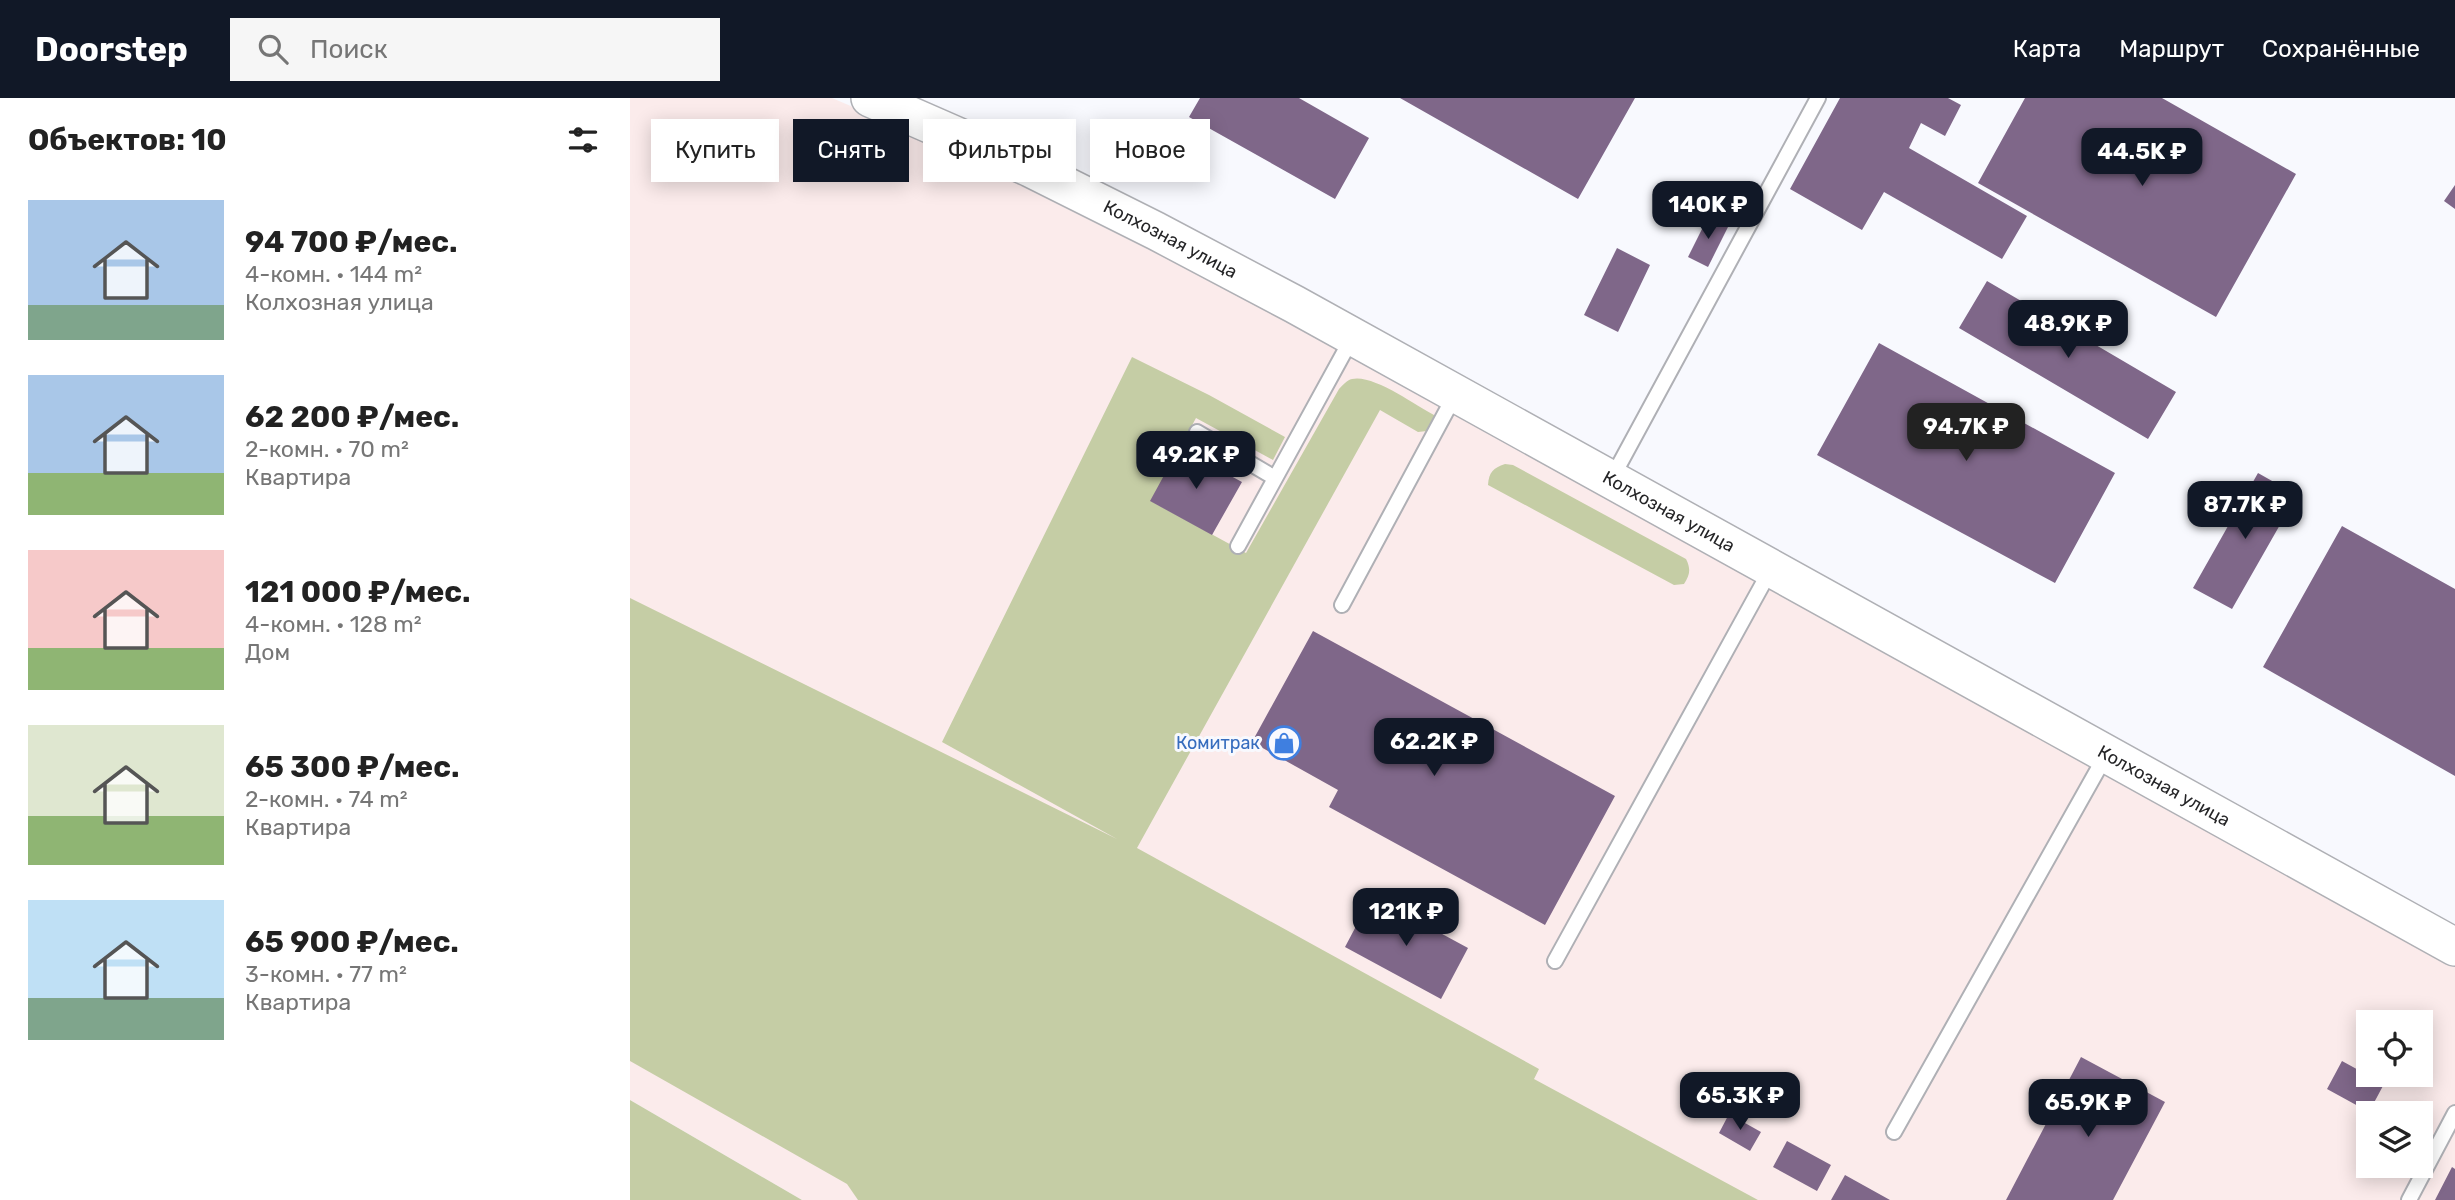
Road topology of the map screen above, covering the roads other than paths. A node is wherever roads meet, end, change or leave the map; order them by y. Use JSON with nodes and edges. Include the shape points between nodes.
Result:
{"nodes":[{"id":1,"x":870,"y":98,"type":"edge"},
{"id":2,"x":1818,"y":98,"type":"edge"},
{"id":3,"x":1353,"y":337,"type":"junction"},
{"id":4,"x":1456,"y":394,"type":"junction"},
{"id":5,"x":1197,"y":432,"type":"dead end"},
{"id":6,"x":1275,"y":478,"type":"junction"},
{"id":7,"x":1611,"y":480,"type":"junction"},
{"id":8,"x":1238,"y":546,"type":"dead end"},
{"id":9,"x":1771,"y":568,"type":"junction"},
{"id":10,"x":1342,"y":605,"type":"dead end"},
{"id":11,"x":2107,"y":754,"type":"junction"},
{"id":12,"x":2455,"y":947,"type":"edge"},
{"id":13,"x":1555,"y":961,"type":"dead end"},
{"id":14,"x":2455,"y":1113,"type":"edge"},
{"id":15,"x":1894,"y":1132,"type":"dead end"},
{"id":16,"x":2409,"y":1200,"type":"edge"}],
"edges":[{"from":1,"to":3,"type":"street","name":"Колхозная улица","via":[[1030,168]]},
{"from":2,"to":7,"type":"lane"},
{"from":3,"to":4,"type":"street","name":"Колхозная улица"},
{"from":3,"to":6,"type":"lane"},
{"from":4,"to":7,"type":"street","name":"Колхозная улица"},
{"from":4,"to":10,"type":"lane"},
{"from":5,"to":6,"type":"lane"},
{"from":6,"to":8,"type":"lane"},
{"from":7,"to":9,"type":"street","name":"Колхозная улица"},
{"from":9,"to":11,"type":"street","name":"Колхозная улица"},
{"from":9,"to":13,"type":"lane"},
{"from":11,"to":12,"type":"street","name":"Колхозная улица"},
{"from":11,"to":15,"type":"lane"},
{"from":14,"to":16,"type":"lane"}]}
